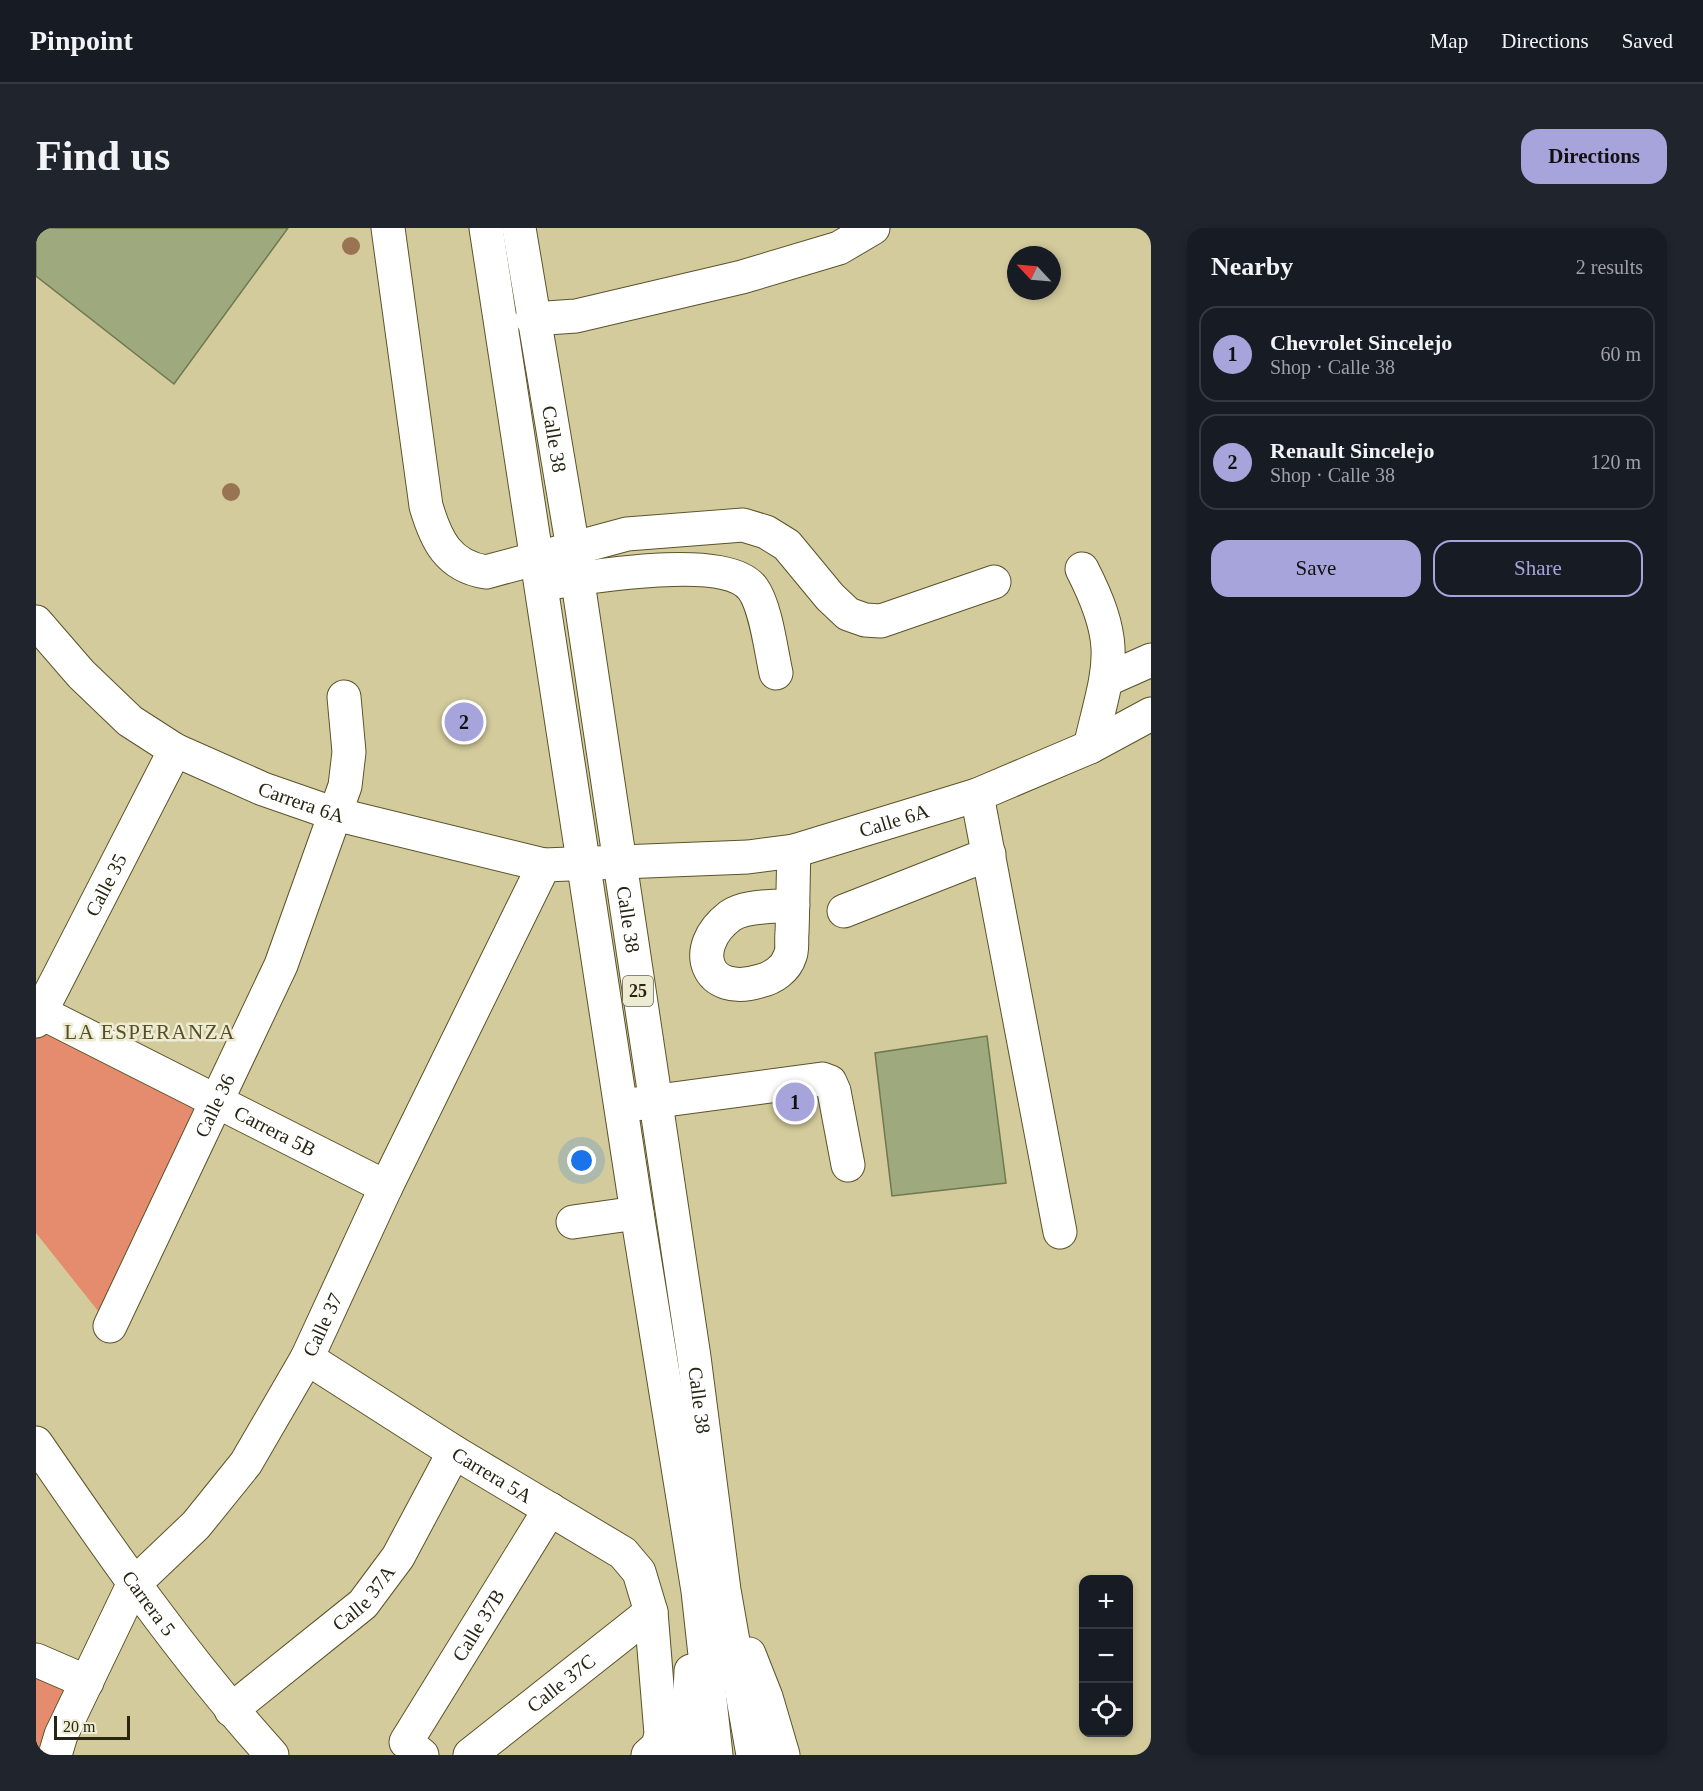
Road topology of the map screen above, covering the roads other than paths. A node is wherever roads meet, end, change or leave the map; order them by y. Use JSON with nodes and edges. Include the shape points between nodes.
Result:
{"nodes":[{"id":1,"x":388,"y":228,"type":"edge"},
{"id":2,"x":486,"y":228,"type":"edge"},
{"id":3,"x":519,"y":228,"type":"edge"},
{"id":4,"x":873,"y":228,"type":"edge"},
{"id":5,"x":532,"y":319,"type":"junction"},
{"id":6,"x":575,"y":564,"type":"junction"},
{"id":7,"x":1082,"y":569,"type":"dead end"},
{"id":8,"x":540,"y":571,"type":"junction"},
{"id":9,"x":994,"y":582,"type":"dead end"},
{"id":10,"x":36,"y":622,"type":"edge"},
{"id":11,"x":1151,"y":660,"type":"edge"},
{"id":12,"x":776,"y":673,"type":"dead end"},
{"id":13,"x":1106,"y":680,"type":"junction"},
{"id":14,"x":344,"y":697,"type":"dead end"},
{"id":15,"x":1151,"y":714,"type":"edge"},
{"id":16,"x":1090,"y":747,"type":"junction"},
{"id":17,"x":175,"y":750,"type":"junction"},
{"id":18,"x":977,"y":795,"type":"junction"},
{"id":19,"x":335,"y":814,"type":"junction"},
{"id":20,"x":794,"y":850,"type":"junction"},
{"id":21,"x":989,"y":854,"type":"junction"},
{"id":22,"x":620,"y":860,"type":"junction"},
{"id":23,"x":584,"y":863,"type":"junction"},
{"id":24,"x":544,"y":865,"type":"junction"},
{"id":25,"x":793,"y":905,"type":"dead end"},
{"id":26,"x":844,"y":911,"type":"dead end"},
{"id":27,"x":38,"y":1014,"type":"edge"},
{"id":28,"x":216,"y":1101,"type":"junction"},
{"id":29,"x":654,"y":1101,"type":"junction"},
{"id":30,"x":621,"y":1106,"type":"junction"},
{"id":31,"x":848,"y":1165,"type":"dead end"},
{"id":32,"x":386,"y":1187,"type":"junction"},
{"id":33,"x":636,"y":1213,"type":"junction"},
{"id":34,"x":573,"y":1222,"type":"dead end"},
{"id":35,"x":1060,"y":1233,"type":"dead end"},
{"id":36,"x":110,"y":1326,"type":"dead end"},
{"id":37,"x":307,"y":1358,"type":"junction"},
{"id":38,"x":36,"y":1443,"type":"edge"},
{"id":39,"x":454,"y":1452,"type":"junction"},
{"id":40,"x":550,"y":1509,"type":"junction"},
{"id":41,"x":133,"y":1585,"type":"junction"},
{"id":42,"x":711,"y":1591,"type":"junction"},
{"id":43,"x":651,"y":1612,"type":"junction"},
{"id":44,"x":36,"y":1660,"type":"edge"},
{"id":45,"x":87,"y":1682,"type":"junction"},
{"id":46,"x":231,"y":1710,"type":"junction"},
{"id":47,"x":414,"y":1748,"type":"edge"},
{"id":48,"x":55,"y":1755,"type":"edge"},
{"id":49,"x":272,"y":1755,"type":"edge"},
{"id":50,"x":470,"y":1755,"type":"edge"},
{"id":51,"x":648,"y":1755,"type":"edge"},
{"id":52,"x":687,"y":1755,"type":"edge"},
{"id":53,"x":716,"y":1755,"type":"edge"},
{"id":54,"x":753,"y":1755,"type":"edge"},
{"id":55,"x":783,"y":1755,"type":"edge"}],
"edges":[{"from":1,"to":8,"type":"main road","via":[[426,506],[433,530],[453,560],[468,569]]},
{"from":2,"to":8,"type":"main road","name":"Calle 38","number":"25"},
{"from":3,"to":5,"type":"main road","name":"Calle 38","number":"25"},
{"from":4,"to":5,"type":"main road","via":[[839,248],[742,277],[576,316]]},
{"from":5,"to":6,"type":"main road","name":"Calle 38","number":"25"},
{"from":6,"to":8,"type":"main road"},
{"from":6,"to":9,"type":"main road","via":[[627,534],[743,525],[766,532],[787,545],[830,597],[848,614],[865,620],[882,621]]},
{"from":6,"to":12,"type":"main road","via":[[691,568],[741,579],[753,588],[760,604]]},
{"from":6,"to":22,"type":"main road","name":"Calle 38","number":"25"},
{"from":7,"to":13,"type":"main road","via":[[1101,606],[1110,644]]},
{"from":8,"to":23,"type":"main road","name":"Calle 38","number":"25"},
{"from":10,"to":17,"type":"main road","name":"Carrera 6A","via":[[81,674],[130,721]]},
{"from":11,"to":13,"type":"main road"},
{"from":13,"to":16,"type":"main road"},
{"from":14,"to":19,"type":"main road","name":"Calle 36","via":[[349,752],[345,786]]},
{"from":15,"to":16,"type":"main road","name":"Calle 6A"},
{"from":16,"to":18,"type":"main road","name":"Calle 6A"},
{"from":17,"to":19,"type":"main road","name":"Carrera 6A","via":[[263,789]]},
{"from":17,"to":27,"type":"main road","name":"Calle 35"},
{"from":18,"to":20,"type":"main road","name":"Calle 6A"},
{"from":18,"to":21,"type":"main road"},
{"from":19,"to":24,"type":"main road","name":"Carrera 6A"},
{"from":19,"to":28,"type":"main road","name":"Calle 36","via":[[281,966]]},
{"from":20,"to":22,"type":"main road","name":"Calle 6A","via":[[748,857]]},
{"from":20,"to":25,"type":"main road"},
{"from":21,"to":26,"type":"main road"},
{"from":21,"to":35,"type":"main road"},
{"from":22,"to":23,"type":"main road","name":"Carrera 6A"},
{"from":22,"to":29,"type":"main road","name":"Calle 38","number":"25"},
{"from":23,"to":24,"type":"main road","name":"Carrera 6A"},
{"from":23,"to":30,"type":"main road","name":"Calle 38","number":"25"},
{"from":24,"to":32,"type":"main road","name":"Calle 37"},
{"from":27,"to":28,"type":"main road","name":"Carrera 5B"},
{"from":28,"to":32,"type":"main road","name":"Carrera 5B"},
{"from":28,"to":36,"type":"main road","name":"Calle 36"},
{"from":29,"to":30,"type":"main road"},
{"from":29,"to":31,"type":"main road","via":[[822,1079],[830,1082],[834,1091]]},
{"from":29,"to":42,"type":"main road","name":"Calle 38","number":"25","via":[[694,1357]]},
{"from":30,"to":33,"type":"main road","name":"Calle 38","number":"25"},
{"from":32,"to":37,"type":"main road","name":"Calle 37"},
{"from":33,"to":34,"type":"main road"},
{"from":33,"to":42,"type":"main road","name":"Calle 38","number":"25"},
{"from":37,"to":39,"type":"main road","name":"Carrera 5A"},
{"from":37,"to":41,"type":"main road","name":"Calle 37","via":[[246,1463],[196,1525]]},
{"from":38,"to":41,"type":"main road","name":"Carrera 5"},
{"from":39,"to":40,"type":"main road","name":"Carrera 5A"},
{"from":39,"to":46,"type":"main road","name":"Calle 37A","via":[[398,1557],[363,1604]]},
{"from":40,"to":43,"type":"main road","name":"Carrera 5A","via":[[623,1553],[639,1572]]},
{"from":40,"to":47,"type":"main road","name":"Calle 37B"},
{"from":41,"to":45,"type":"main road","name":"Calle 37"},
{"from":41,"to":46,"type":"main road","name":"Carrera 5"},
{"from":42,"to":52,"type":"main road"},
{"from":42,"to":53,"type":"main road","name":"Calle 38","number":"25"},
{"from":42,"to":54,"type":"main road","name":"Calle 38","number":"25"},
{"from":42,"to":55,"type":"main road","via":[[766,1697]]},
{"from":43,"to":50,"type":"main road","name":"Calle 37C"},
{"from":43,"to":51,"type":"main road","name":"Carrera 5A","via":[[661,1734],[658,1746]]},
{"from":44,"to":45,"type":"main road"},
{"from":45,"to":48,"type":"main road","name":"Calle 37"},
{"from":46,"to":49,"type":"main road","name":"Carrera 5"}]}
